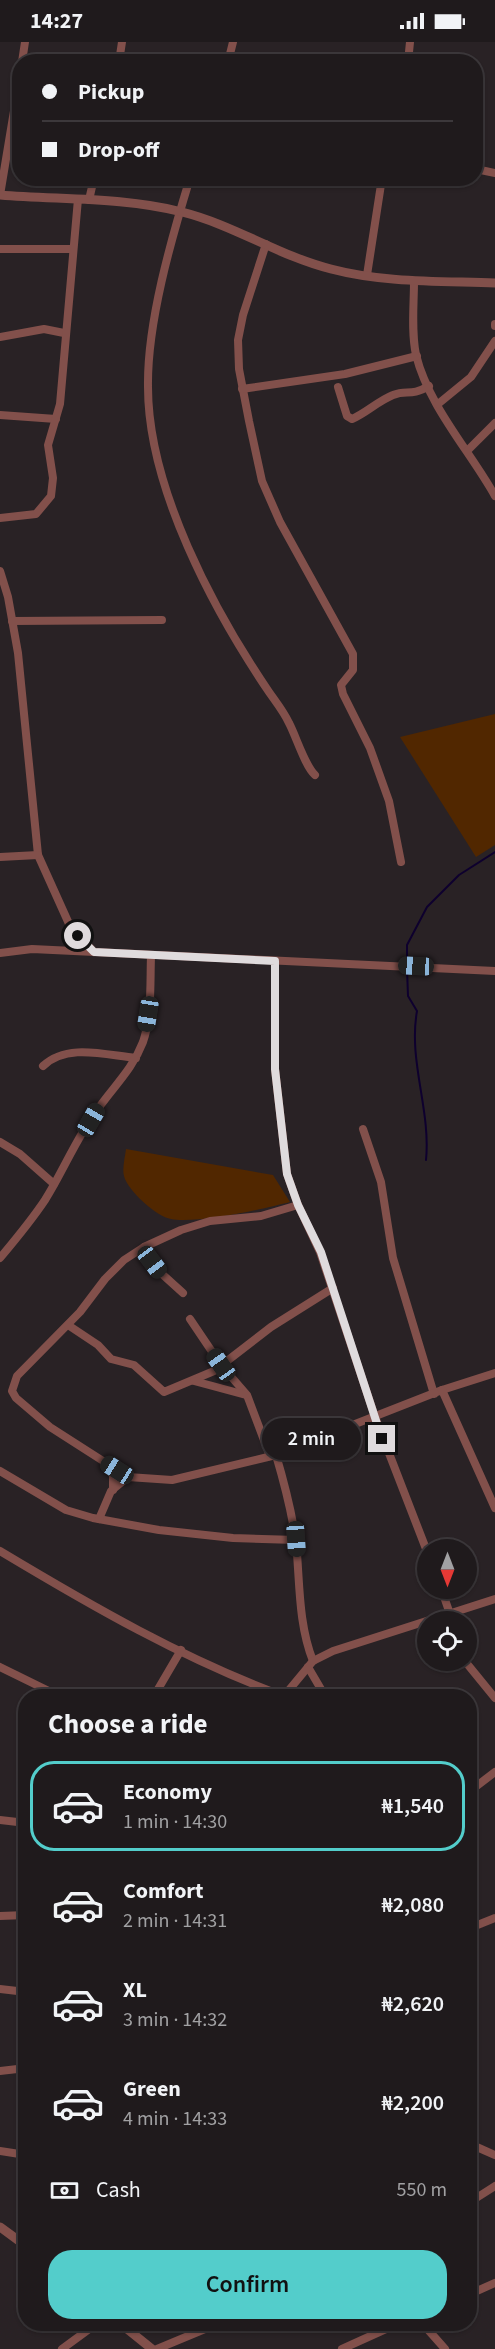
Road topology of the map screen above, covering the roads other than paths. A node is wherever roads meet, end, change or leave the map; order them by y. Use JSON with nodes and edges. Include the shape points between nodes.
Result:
{"nodes":[{"id":1,"x":12,"y":123,"type":"edge"},
{"id":2,"x":92,"y":186,"type":"edge"},
{"id":3,"x":188,"y":186,"type":"edge"},
{"id":4,"x":381,"y":186,"type":"edge"},
{"id":5,"x":0,"y":195,"type":"edge"},
{"id":6,"x":78,"y":199,"type":"junction"},
{"id":7,"x":89,"y":200,"type":"junction"},
{"id":8,"x":180,"y":212,"type":"junction"},
{"id":9,"x":266,"y":244,"type":"junction"},
{"id":10,"x":0,"y":249,"type":"edge"},
{"id":11,"x":74,"y":249,"type":"junction"},
{"id":12,"x":367,"y":275,"type":"junction"},
{"id":13,"x":414,"y":280,"type":"junction"},
{"id":14,"x":495,"y":283,"type":"edge"},
{"id":15,"x":64,"y":333,"type":"junction"},
{"id":16,"x":0,"y":337,"type":"edge"},
{"id":17,"x":495,"y":341,"type":"edge"},
{"id":18,"x":417,"y":356,"type":"junction"},
{"id":19,"x":429,"y":386,"type":"junction"},
{"id":20,"x":338,"y":387,"type":"dead end"},
{"id":21,"x":242,"y":389,"type":"junction"},
{"id":22,"x":438,"y":404,"type":"junction"},
{"id":23,"x":0,"y":415,"type":"edge"},
{"id":24,"x":56,"y":419,"type":"junction"},
{"id":25,"x":495,"y":423,"type":"edge"},
{"id":26,"x":467,"y":451,"type":"junction"},
{"id":27,"x":495,"y":496,"type":"edge"},
{"id":28,"x":0,"y":518,"type":"edge"},
{"id":29,"x":0,"y":571,"type":"edge"},
{"id":30,"x":162,"y":620,"type":"dead end"},
{"id":31,"x":12,"y":621,"type":"junction"},
{"id":32,"x":315,"y":775,"type":"dead end"},
{"id":33,"x":38,"y":855,"type":"junction"},
{"id":34,"x":0,"y":857,"type":"edge"},
{"id":35,"x":401,"y":862,"type":"dead end"},
{"id":36,"x":94,"y":952,"type":"junction"},
{"id":37,"x":0,"y":953,"type":"edge"},
{"id":38,"x":151,"y":956,"type":"junction"},
{"id":39,"x":275,"y":961,"type":"junction"},
{"id":40,"x":495,"y":971,"type":"edge"},
{"id":41,"x":136,"y":1058,"type":"junction"},
{"id":42,"x":43,"y":1066,"type":"dead end"},
{"id":43,"x":363,"y":1129,"type":"dead end"},
{"id":44,"x":0,"y":1142,"type":"edge"},
{"id":45,"x":54,"y":1184,"type":"junction"},
{"id":46,"x":298,"y":1205,"type":"junction"},
{"id":47,"x":144,"y":1247,"type":"junction"},
{"id":48,"x":0,"y":1258,"type":"edge"},
{"id":49,"x":333,"y":1288,"type":"junction"},
{"id":50,"x":183,"y":1293,"type":"dead end"},
{"id":51,"x":190,"y":1319,"type":"dead end"},
{"id":52,"x":68,"y":1325,"type":"junction"},
{"id":53,"x":221,"y":1365,"type":"junction"},
{"id":54,"x":495,"y":1373,"type":"edge"},
{"id":55,"x":194,"y":1381,"type":"junction"},
{"id":56,"x":442,"y":1390,"type":"junction"},
{"id":57,"x":434,"y":1394,"type":"junction"},
{"id":58,"x":247,"y":1395,"type":"junction"},
{"id":59,"x":375,"y":1417,"type":"junction"},
{"id":60,"x":273,"y":1456,"type":"junction"},
{"id":61,"x":106,"y":1463,"type":"junction"},
{"id":62,"x":0,"y":1471,"type":"edge"},
{"id":63,"x":128,"y":1477,"type":"junction"},
{"id":64,"x":113,"y":1490,"type":"junction"},
{"id":65,"x":495,"y":1508,"type":"edge"},
{"id":66,"x":99,"y":1519,"type":"junction"},
{"id":67,"x":296,"y":1539,"type":"junction"},
{"id":68,"x":422,"y":1539,"type":"edge"},
{"id":69,"x":0,"y":1551,"type":"edge"},
{"id":70,"x":495,"y":1599,"type":"edge"},
{"id":71,"x":459,"y":1611,"type":"edge"},
{"id":72,"x":417,"y":1626,"type":"edge"},
{"id":73,"x":181,"y":1650,"type":"junction"},
{"id":74,"x":311,"y":1664,"type":"junction"},
{"id":75,"x":0,"y":1667,"type":"edge"},
{"id":76,"x":473,"y":1671,"type":"edge"},
{"id":77,"x":44,"y":1689,"type":"edge"},
{"id":78,"x":158,"y":1689,"type":"edge"},
{"id":79,"x":267,"y":1689,"type":"edge"},
{"id":80,"x":290,"y":1689,"type":"edge"},
{"id":81,"x":322,"y":1689,"type":"edge"},
{"id":82,"x":495,"y":1698,"type":"edge"},
{"id":83,"x":495,"y":1772,"type":"edge"},
{"id":84,"x":477,"y":1786,"type":"edge"},
{"id":85,"x":0,"y":1820,"type":"edge"},
{"id":86,"x":18,"y":1822,"type":"edge"},
{"id":87,"x":18,"y":1915,"type":"edge"},
{"id":88,"x":0,"y":1916,"type":"edge"},
{"id":89,"x":495,"y":1918,"type":"edge"},
{"id":90,"x":477,"y":1925,"type":"edge"},
{"id":91,"x":0,"y":1989,"type":"edge"},
{"id":92,"x":18,"y":1991,"type":"edge"},
{"id":93,"x":18,"y":2069,"type":"edge"},
{"id":94,"x":0,"y":2071,"type":"edge"},
{"id":95,"x":477,"y":2147,"type":"edge"},
{"id":96,"x":0,"y":2151,"type":"edge"},
{"id":97,"x":18,"y":2154,"type":"edge"},
{"id":98,"x":495,"y":2156,"type":"edge"},
{"id":99,"x":495,"y":2186,"type":"edge"},
{"id":100,"x":477,"y":2198,"type":"edge"},
{"id":101,"x":0,"y":2227,"type":"edge"},
{"id":102,"x":18,"y":2240,"type":"edge"},
{"id":103,"x":495,"y":2283,"type":"edge"},
{"id":104,"x":477,"y":2291,"type":"edge"},
{"id":105,"x":86,"y":2331,"type":"edge"},
{"id":106,"x":130,"y":2331,"type":"edge"},
{"id":107,"x":200,"y":2331,"type":"edge"},
{"id":108,"x":382,"y":2331,"type":"edge"},
{"id":109,"x":429,"y":2331,"type":"edge"},
{"id":110,"x":62,"y":2349,"type":"edge"},
{"id":111,"x":152,"y":2349,"type":"edge"},
{"id":112,"x":157,"y":2349,"type":"edge"},
{"id":113,"x":342,"y":2349,"type":"edge"},
{"id":114,"x":445,"y":2349,"type":"edge"}],
"edges":[{"from":1,"to":5,"type":"street"},
{"from":2,"to":7,"type":"street"},
{"from":3,"to":8,"type":"street"},
{"from":4,"to":12,"type":"street"},
{"from":5,"to":6,"type":"street"},
{"from":6,"to":7,"type":"street"},
{"from":6,"to":11,"type":"street"},
{"from":7,"to":8,"type":"street"},
{"from":8,"to":9,"type":"street","via":[[239,230]]},
{"from":8,"to":32,"type":"street","via":[[150,350],[147,389],[165,489],[219,611],[288,721]]},
{"from":9,"to":12,"type":"street","via":[[332,269]]},
{"from":9,"to":21,"type":"street","via":[[238,340]]},
{"from":10,"to":11,"type":"street"},
{"from":11,"to":15,"type":"street"},
{"from":12,"to":13,"type":"street"},
{"from":13,"to":14,"type":"street"},
{"from":13,"to":18,"type":"street"},
{"from":15,"to":16,"type":"street","via":[[44,329]]},
{"from":15,"to":24,"type":"street"},
{"from":17,"to":22,"type":"street","via":[[471,377]]},
{"from":18,"to":19,"type":"street"},
{"from":18,"to":21,"type":"street","via":[[336,376]]},
{"from":19,"to":20,"type":"street","via":[[416,393],[397,393],[352,419],[347,416]]},
{"from":19,"to":22,"type":"street"},
{"from":21,"to":35,"type":"street","via":[[262,481],[280,522],[353,654],[353,670],[341,685],[343,694],[370,748],[389,801]]},
{"from":22,"to":26,"type":"street"},
{"from":23,"to":24,"type":"street"},
{"from":24,"to":28,"type":"street","via":[[48,445],[53,478],[51,496],[36,514]]},
{"from":25,"to":26,"type":"street"},
{"from":26,"to":27,"type":"street"},
{"from":29,"to":31,"type":"street"},
{"from":30,"to":31,"type":"street"},
{"from":31,"to":33,"type":"street"},
{"from":33,"to":34,"type":"street"},
{"from":33,"to":36,"type":"street","via":[[70,926]]},
{"from":36,"to":37,"type":"street","via":[[32,949]]},
{"from":36,"to":38,"type":"street"},
{"from":38,"to":39,"type":"street"},
{"from":38,"to":41,"type":"street","via":[[148,1014]]},
{"from":39,"to":40,"type":"street"},
{"from":39,"to":46,"type":"street","via":[[275,1069],[287,1174]]},
{"from":41,"to":42,"type":"street","via":[[70,1052]]},
{"from":41,"to":45,"type":"street","via":[[99,1106]]},
{"from":43,"to":57,"type":"street","via":[[381,1182],[393,1258]]},
{"from":44,"to":45,"type":"street"},
{"from":45,"to":48,"type":"street","via":[[22,1233]]},
{"from":46,"to":47,"type":"street","via":[[261,1216],[210,1221]]},
{"from":46,"to":49,"type":"street"},
{"from":47,"to":50,"type":"street","via":[[162,1275]]},
{"from":47,"to":52,"type":"street","via":[[111,1273]]},
{"from":49,"to":53,"type":"street"},
{"from":49,"to":59,"type":"street"},
{"from":51,"to":53,"type":"street"},
{"from":52,"to":55,"type":"street","via":[[111,1359],[134,1365],[164,1392]]},
{"from":52,"to":61,"type":"street","via":[[17,1376],[12,1391],[50,1427]]},
{"from":53,"to":55,"type":"street"},
{"from":53,"to":58,"type":"street"},
{"from":54,"to":56,"type":"street"},
{"from":55,"to":58,"type":"street"},
{"from":56,"to":57,"type":"street"},
{"from":56,"to":65,"type":"street"},
{"from":57,"to":59,"type":"street"},
{"from":58,"to":60,"type":"street"},
{"from":59,"to":60,"type":"street"},
{"from":59,"to":68,"type":"street"},
{"from":60,"to":63,"type":"street","via":[[172,1480]]},
{"from":60,"to":67,"type":"street"},
{"from":61,"to":63,"type":"street"},
{"from":61,"to":64,"type":"street","via":[[113,1475]]},
{"from":62,"to":66,"type":"street","via":[[66,1510]]},
{"from":63,"to":64,"type":"street"},
{"from":64,"to":66,"type":"street"},
{"from":66,"to":67,"type":"street","via":[[233,1538]]},
{"from":67,"to":74,"type":"street","via":[[301,1609]]},
{"from":69,"to":73,"type":"street","via":[[69,1593]]},
{"from":70,"to":71,"type":"street"},
{"from":72,"to":74,"type":"street","via":[[333,1651]]},
{"from":73,"to":78,"type":"street"},
{"from":73,"to":79,"type":"street"},
{"from":74,"to":80,"type":"street"},
{"from":74,"to":81,"type":"street"},
{"from":75,"to":77,"type":"street"},
{"from":76,"to":82,"type":"street"},
{"from":83,"to":84,"type":"street"},
{"from":85,"to":86,"type":"street"},
{"from":87,"to":88,"type":"street"},
{"from":89,"to":90,"type":"street"},
{"from":91,"to":92,"type":"street"},
{"from":93,"to":94,"type":"street"},
{"from":95,"to":98,"type":"street"},
{"from":96,"to":97,"type":"street"},
{"from":99,"to":100,"type":"street"},
{"from":101,"to":102,"type":"street"},
{"from":103,"to":104,"type":"street"},
{"from":105,"to":110,"type":"street"},
{"from":106,"to":111,"type":"street"},
{"from":107,"to":112,"type":"street"},
{"from":108,"to":113,"type":"street"},
{"from":109,"to":114,"type":"street"}]}
